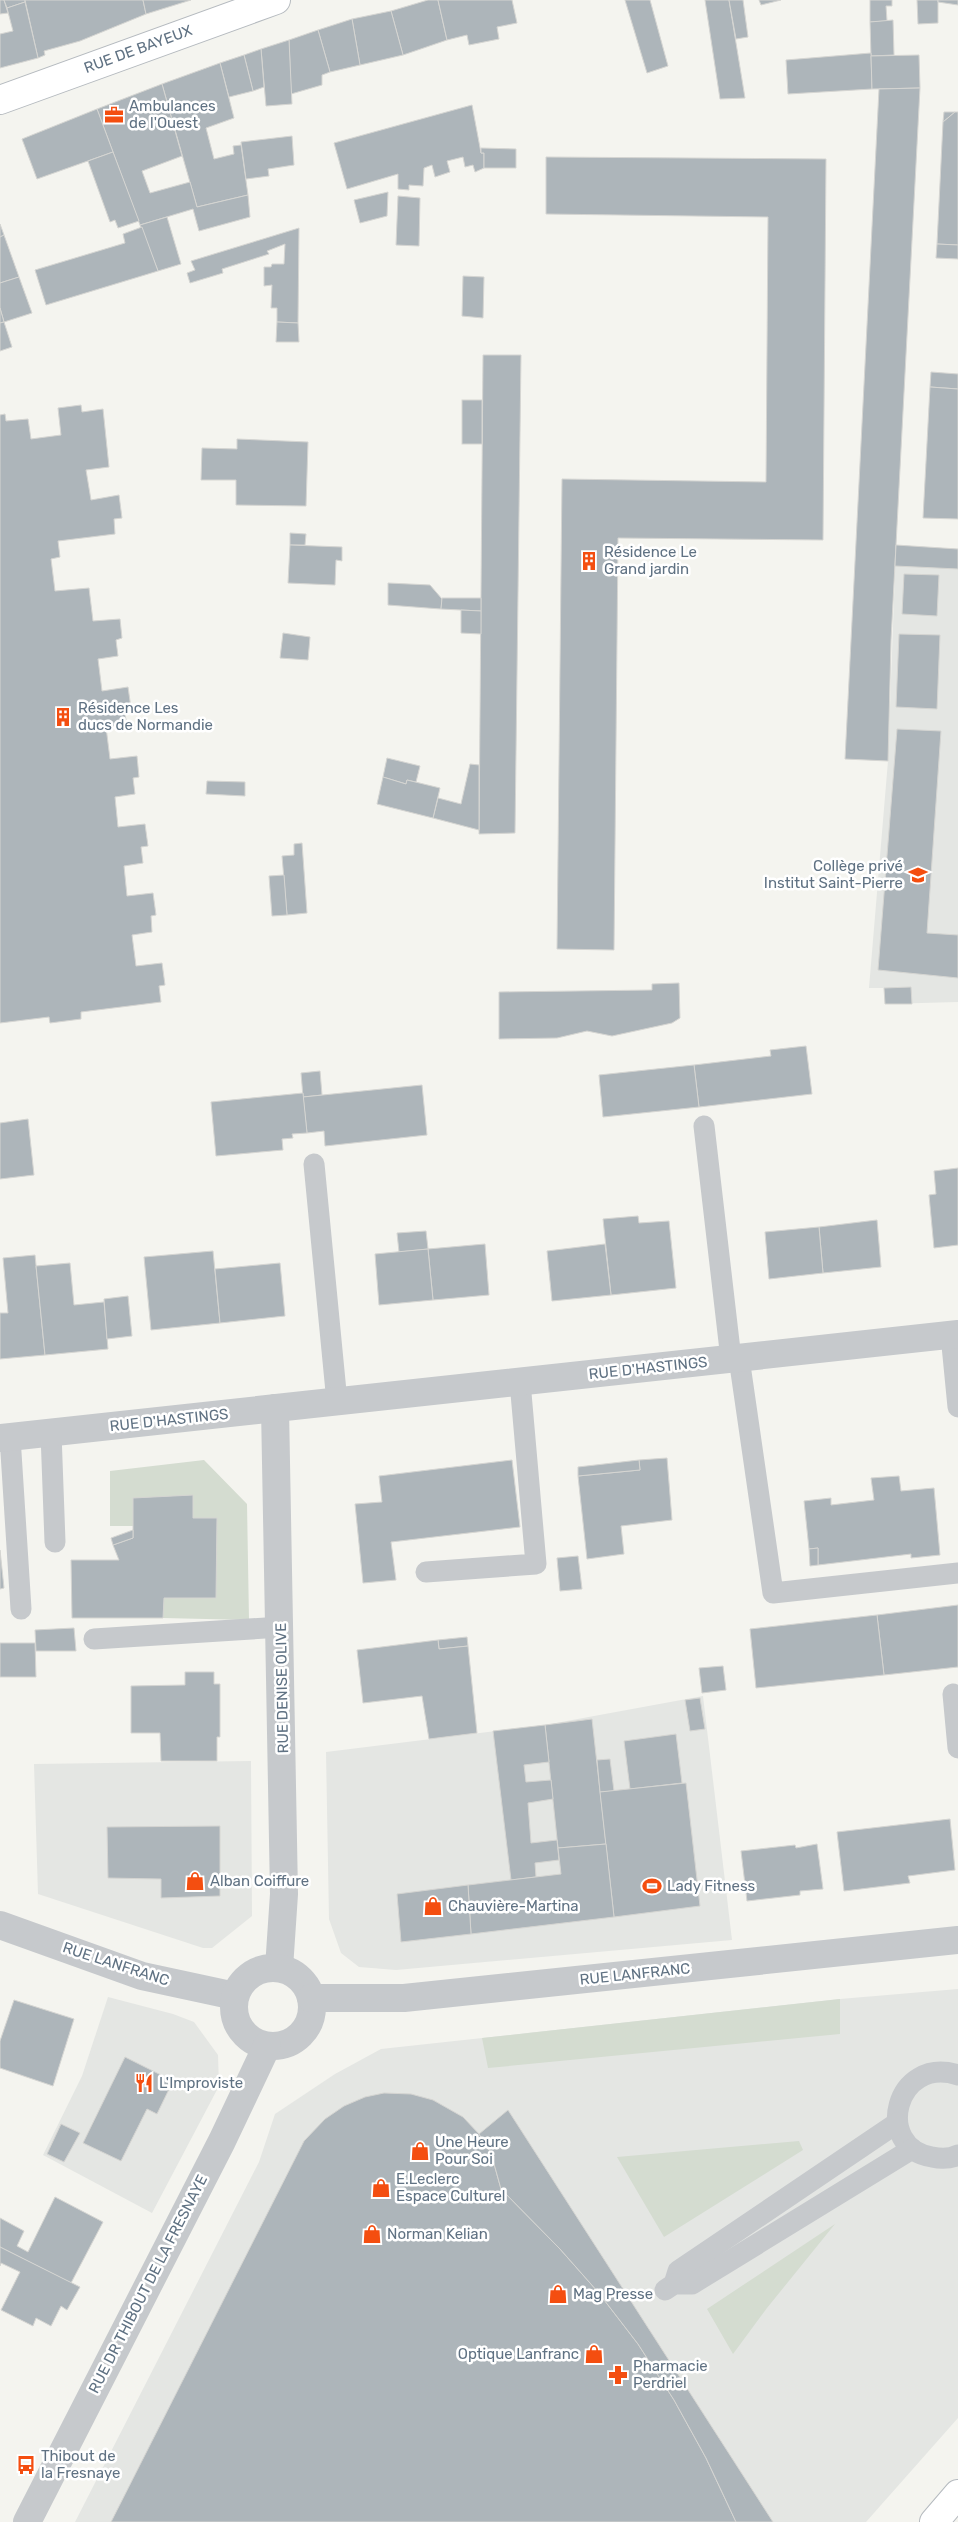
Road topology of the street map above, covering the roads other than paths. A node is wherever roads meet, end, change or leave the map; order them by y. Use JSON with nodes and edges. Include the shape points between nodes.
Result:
{"nodes":[{"id":1,"x":276,"y":0,"type":"edge"},
{"id":2,"x":0,"y":100,"type":"edge"},
{"id":3,"x":704,"y":1126,"type":"dead end"},
{"id":4,"x":314,"y":1164,"type":"dead end"},
{"id":5,"x":955,"y":1334,"type":"edge"},
{"id":6,"x":735,"y":1358,"type":"junction"},
{"id":7,"x":520,"y":1382,"type":"junction"},
{"id":8,"x":338,"y":1402,"type":"junction"},
{"id":9,"x":958,"y":1407,"type":"edge"},
{"id":10,"x":275,"y":1408,"type":"junction"},
{"id":11,"x":51,"y":1433,"type":"junction"},
{"id":12,"x":5,"y":1438,"type":"edge"},
{"id":13,"x":55,"y":1542,"type":"dead end"},
{"id":14,"x":426,"y":1572,"type":"dead end"},
{"id":15,"x":958,"y":1573,"type":"edge"},
{"id":16,"x":21,"y":1608,"type":"dead end"},
{"id":17,"x":281,"y":1627,"type":"junction"},
{"id":18,"x":94,"y":1639,"type":"dead end"},
{"id":19,"x":953,"y":1694,"type":"dead end"},
{"id":20,"x":958,"y":1748,"type":"edge"},
{"id":21,"x":0,"y":1924,"type":"edge"},
{"id":22,"x":958,"y":1940,"type":"edge"},
{"id":23,"x":279,"y":1968,"type":"junction"},
{"id":24,"x":235,"y":1996,"type":"junction"},
{"id":25,"x":311,"y":1998,"type":"junction"},
{"id":26,"x":267,"y":2046,"type":"junction"},
{"id":27,"x":958,"y":2060,"type":"edge"},
{"id":28,"x":934,"y":2072,"type":"junction"},
{"id":29,"x":958,"y":2075,"type":"edge"},
{"id":30,"x":897,"y":2123,"type":"junction"},
{"id":31,"x":912,"y":2149,"type":"junction"},
{"id":32,"x":958,"y":2155,"type":"edge"},
{"id":33,"x":958,"y":2494,"type":"edge"},
{"id":34,"x":27,"y":2522,"type":"edge"},
{"id":35,"x":934,"y":2522,"type":"edge"}],
"edges":[{"from":1,"to":2,"type":"main road","name":"RUE DE BAYEUX"},
{"from":3,"to":6,"type":"lane"},
{"from":4,"to":8,"type":"lane"},
{"from":5,"to":6,"type":"street","name":"RUE D'HASTINGS"},
{"from":5,"to":9,"type":"lane"},
{"from":6,"to":7,"type":"street","name":"RUE D'HASTINGS"},
{"from":6,"to":15,"type":"lane","via":[[773,1593]]},
{"from":7,"to":8,"type":"street","name":"RUE D'HASTINGS"},
{"from":7,"to":14,"type":"lane","via":[[536,1564]]},
{"from":8,"to":10,"type":"street","name":"RUE D'HASTINGS"},
{"from":10,"to":11,"type":"street","name":"RUE D'HASTINGS"},
{"from":10,"to":17,"type":"street","name":"RUE DENISE OLIVE"},
{"from":11,"to":12,"type":"street","name":"RUE D'HASTINGS"},
{"from":11,"to":13,"type":"lane"},
{"from":12,"to":16,"type":"lane"},
{"from":17,"to":18,"type":"lane"},
{"from":17,"to":23,"type":"street","name":"RUE DENISE OLIVE","via":[[284,1894]]},
{"from":19,"to":20,"type":"lane"},
{"from":21,"to":24,"type":"street","name":"RUE LANFRANC","via":[[142,1976]]},
{"from":22,"to":25,"type":"street","name":"RUE LANFRANC","via":[[404,1998]]},
{"from":23,"to":24,"type":"street","via":[[251,1973]]},
{"from":23,"to":25,"type":"street","via":[[293,1973],[305,1984]]},
{"from":24,"to":26,"type":"street","via":[[233,2009],[243,2034]]},
{"from":25,"to":26,"type":"street","via":[[312,2013],[296,2038],[282,2045]]},
{"from":26,"to":34,"type":"street","name":"RUE DR THIBOUT DE LA FRESNAYE","via":[[222,2141]]},
{"from":27,"to":28,"type":"lane"},
{"from":28,"to":29,"type":"lane"},
{"from":28,"to":30,"type":"lane","via":[[921,2076],[902,2095]]},
{"from":30,"to":31,"type":"lane"},
{"from":30,"to":31,"type":"lane","via":[[678,2271],[670,2287],[692,2284]]},
{"from":31,"to":32,"type":"lane","via":[[939,2159]]},
{"from":33,"to":35,"type":"main road"}]}
